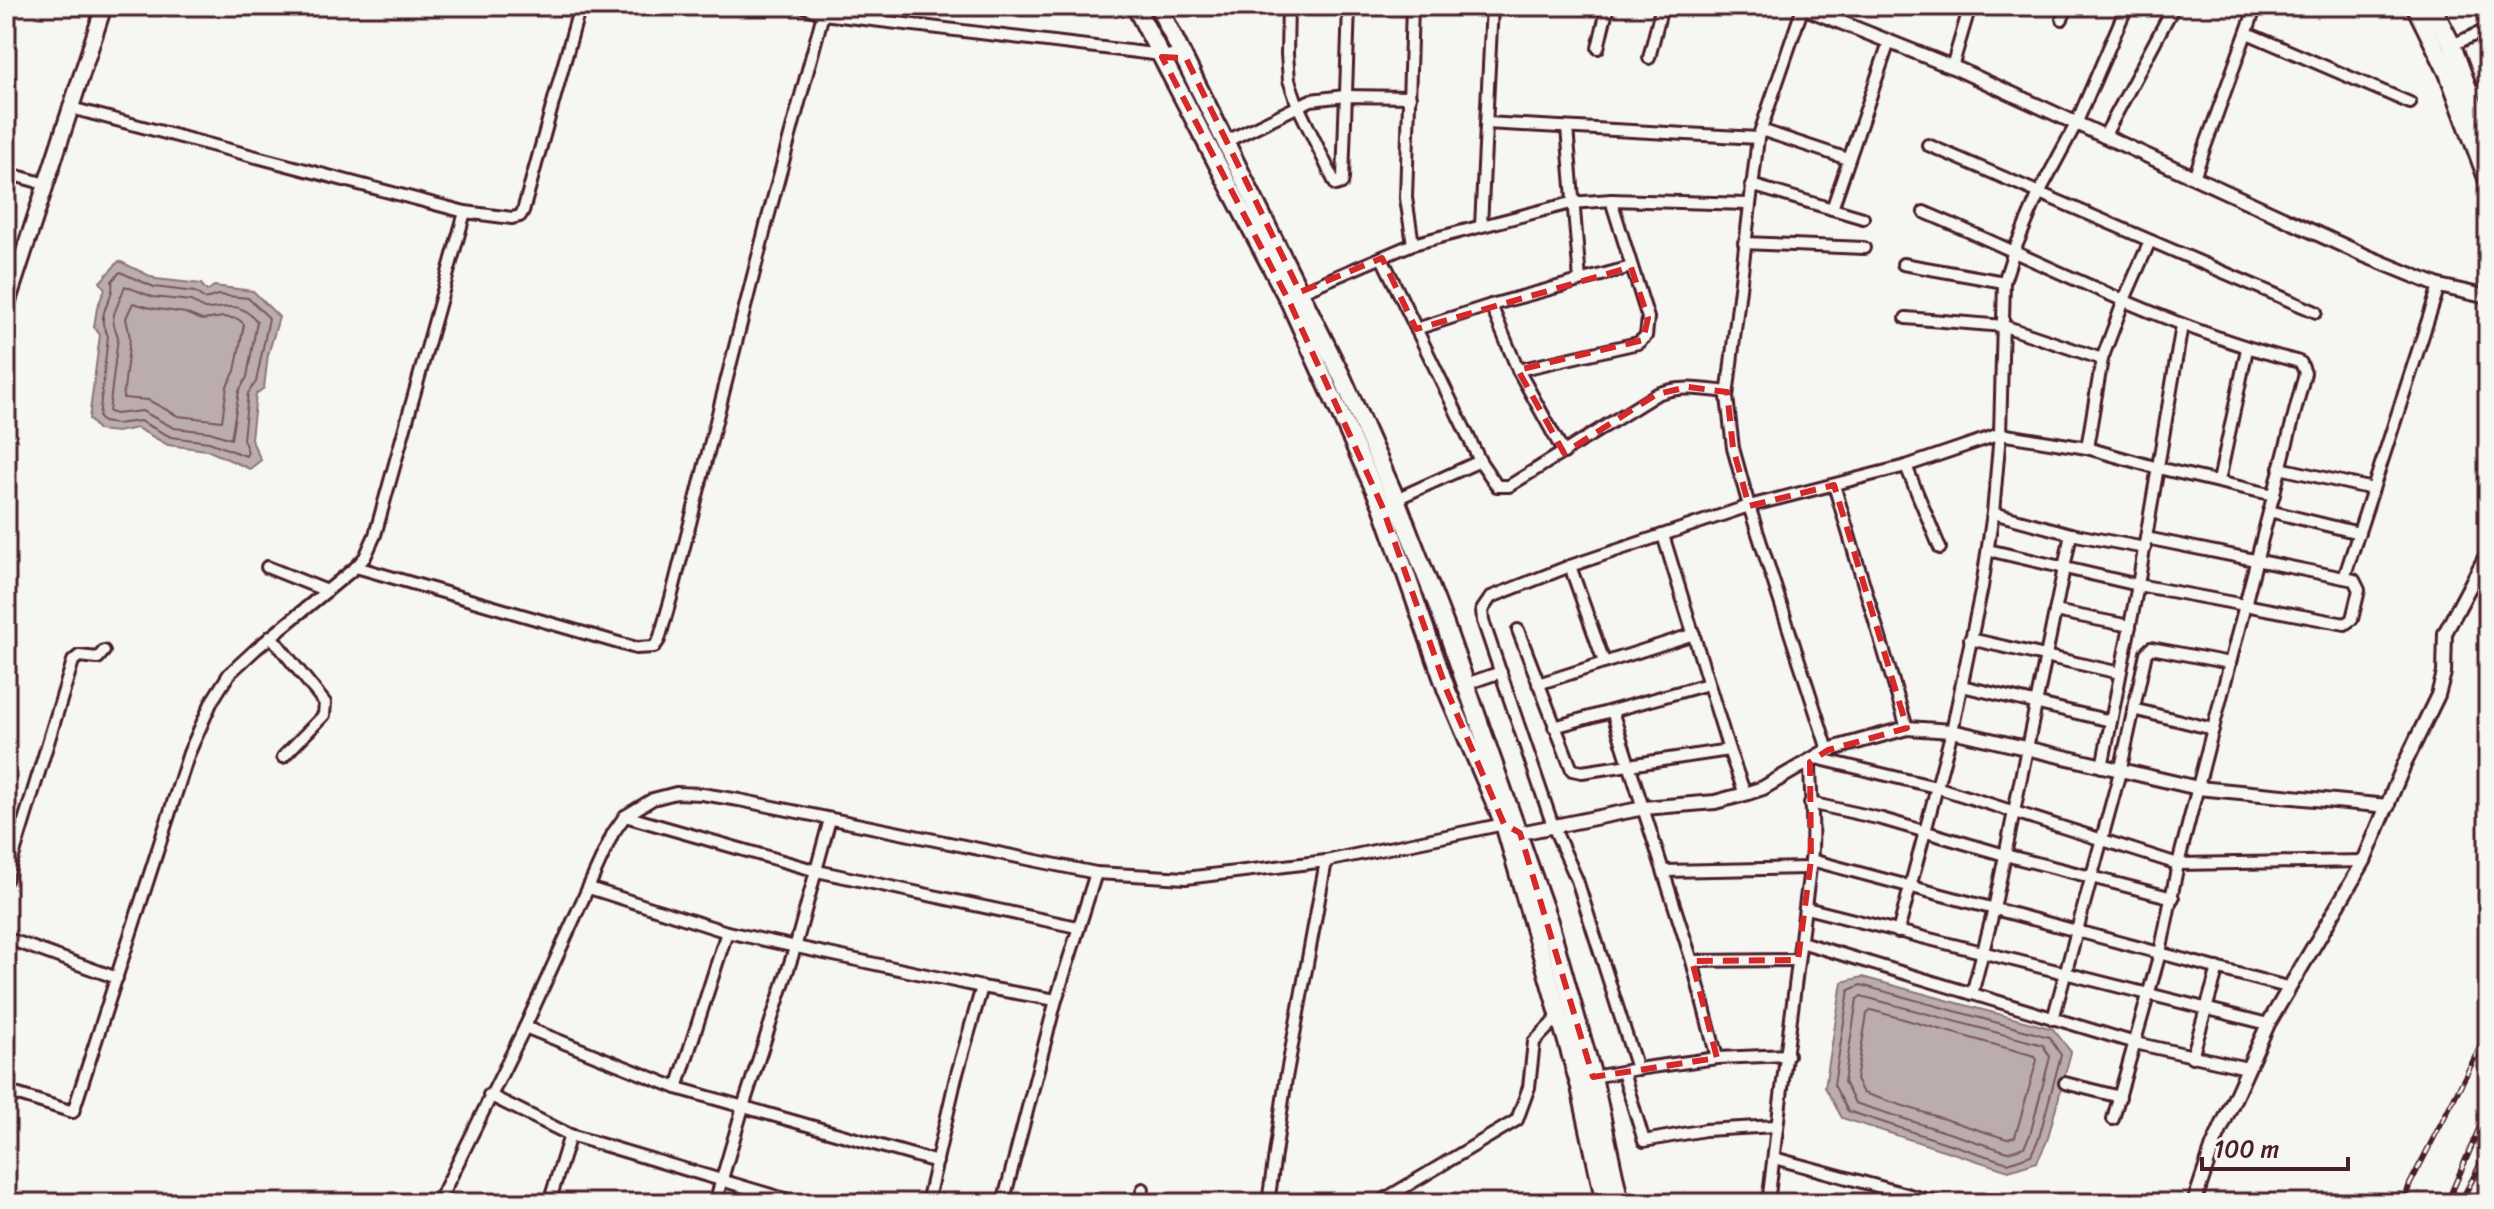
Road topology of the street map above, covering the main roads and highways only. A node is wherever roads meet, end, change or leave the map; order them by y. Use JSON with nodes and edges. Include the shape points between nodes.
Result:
{"nodes":[{"id":1,"x":104,"y":6,"type":"edge"},
{"id":2,"x":1135,"y":6,"type":"edge"},
{"id":3,"x":1158,"y":6,"type":"edge"},
{"id":4,"x":2415,"y":6,"type":"edge"},
{"id":5,"x":2432,"y":6,"type":"edge"},
{"id":6,"x":2488,"y":143,"type":"edge"},
{"id":7,"x":2488,"y":181,"type":"edge"},
{"id":8,"x":6,"y":307,"type":"edge"},
{"id":9,"x":1605,"y":1203,"type":"edge"},
{"id":10,"x":1620,"y":1203,"type":"edge"}],
"edges":[{"from":1,"to":8,"type":"main road"},
{"from":2,"to":9,"type":"main road","via":[[1289,301],[1382,506],[1447,691],[1504,824],[1580,1087]]},
{"from":3,"to":10,"type":"main road","via":[[1486,677],[1520,833],[1593,1077]]},
{"from":4,"to":7,"type":"main road","via":[[2448,73]]},
{"from":5,"to":6,"type":"main road"}]}
